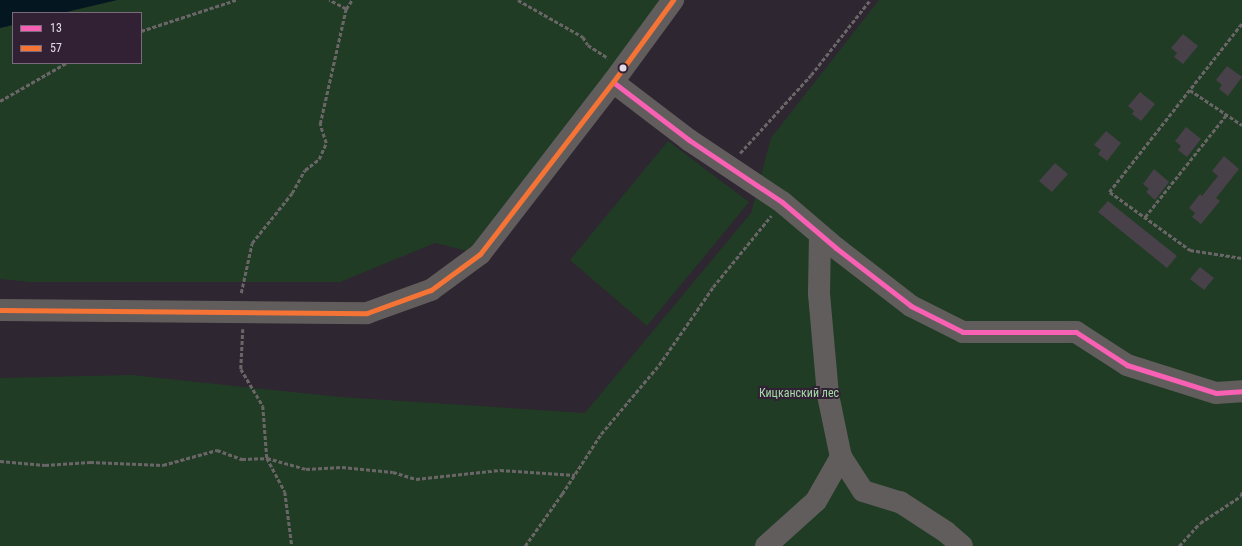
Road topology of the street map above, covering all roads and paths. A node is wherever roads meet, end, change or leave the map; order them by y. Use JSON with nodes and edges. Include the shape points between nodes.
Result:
{"nodes":[{"id":1,"x":236,"y":0,"type":"edge"},
{"id":2,"x":329,"y":0,"type":"edge"},
{"id":3,"x":352,"y":0,"type":"edge"},
{"id":4,"x":518,"y":0,"type":"edge"},
{"id":5,"x":673,"y":0,"type":"edge"},
{"id":6,"x":870,"y":0,"type":"edge"},
{"id":7,"x":346,"y":9,"type":"junction"},
{"id":8,"x":1242,"y":24,"type":"edge"},
{"id":9,"x":142,"y":31,"type":"edge"},
{"id":10,"x":64,"y":64,"type":"edge"},
{"id":11,"x":619,"y":75,"type":"junction"},
{"id":12,"x":1190,"y":90,"type":"junction"},
{"id":13,"x":0,"y":101,"type":"edge"},
{"id":14,"x":1227,"y":114,"type":"junction"},
{"id":15,"x":1242,"y":124,"type":"edge"},
{"id":16,"x":729,"y":165,"type":"junction"},
{"id":17,"x":782,"y":202,"type":"junction"},
{"id":18,"x":1145,"y":217,"type":"junction"},
{"id":19,"x":820,"y":235,"type":"junction"},
{"id":20,"x":1242,"y":258,"type":"edge"},
{"id":21,"x":0,"y":310,"type":"edge"},
{"id":22,"x":245,"y":312,"type":"junction"},
{"id":23,"x":1242,"y":391,"type":"edge"},
{"id":24,"x":841,"y":457,"type":"junction"},
{"id":25,"x":267,"y":458,"type":"junction"},
{"id":26,"x":0,"y":461,"type":"edge"},
{"id":27,"x":575,"y":475,"type":"junction"},
{"id":28,"x":1242,"y":492,"type":"edge"},
{"id":29,"x":292,"y":546,"type":"edge"},
{"id":30,"x":525,"y":546,"type":"edge"},
{"id":31,"x":766,"y":546,"type":"edge"},
{"id":32,"x":962,"y":546,"type":"edge"},
{"id":33,"x":1179,"y":546,"type":"edge"}],
"edges":[{"from":1,"to":9,"type":"path"},
{"from":2,"to":7,"type":"path"},
{"from":3,"to":7,"type":"path"},
{"from":4,"to":11,"type":"path","via":[[582,37]]},
{"from":5,"to":11,"type":"street"},
{"from":6,"to":16,"type":"path","via":[[811,75]]},
{"from":7,"to":22,"type":"path","via":[[320,124],[326,143],[319,159],[305,170],[292,193],[252,243],[240,298]]},
{"from":8,"to":12,"type":"path"},
{"from":10,"to":13,"type":"path"},
{"from":11,"to":16,"type":"street","via":[[688,140]]},
{"from":11,"to":22,"type":"street","via":[[480,254],[431,290],[367,313]]},
{"from":12,"to":14,"type":"path"},
{"from":12,"to":18,"type":"path","via":[[1110,192]]},
{"from":14,"to":15,"type":"path"},
{"from":14,"to":18,"type":"path"},
{"from":16,"to":17,"type":"street"},
{"from":17,"to":19,"type":"street"},
{"from":17,"to":27,"type":"path","via":[[713,287],[659,365],[601,434]]},
{"from":18,"to":20,"type":"path","via":[[1190,250]]},
{"from":19,"to":23,"type":"street","via":[[911,306],[963,332],[1076,332],[1127,365],[1216,393]]},
{"from":19,"to":24,"type":"street","via":[[819,294],[828,395]]},
{"from":21,"to":22,"type":"street"},
{"from":22,"to":25,"type":"path","via":[[241,369],[262,406]]},
{"from":24,"to":31,"type":"street","via":[[816,501]]},
{"from":24,"to":32,"type":"street","via":[[863,490],[900,502],[946,532]]},
{"from":25,"to":26,"type":"path","via":[[242,459],[218,450],[163,465],[90,462],[45,465]]},
{"from":25,"to":27,"type":"path","via":[[306,469],[342,467],[393,472],[416,479],[500,470]]},
{"from":25,"to":29,"type":"path","via":[[284,492]]},
{"from":27,"to":30,"type":"path"},
{"from":28,"to":33,"type":"path","via":[[1241,496],[1200,523]]}]}
